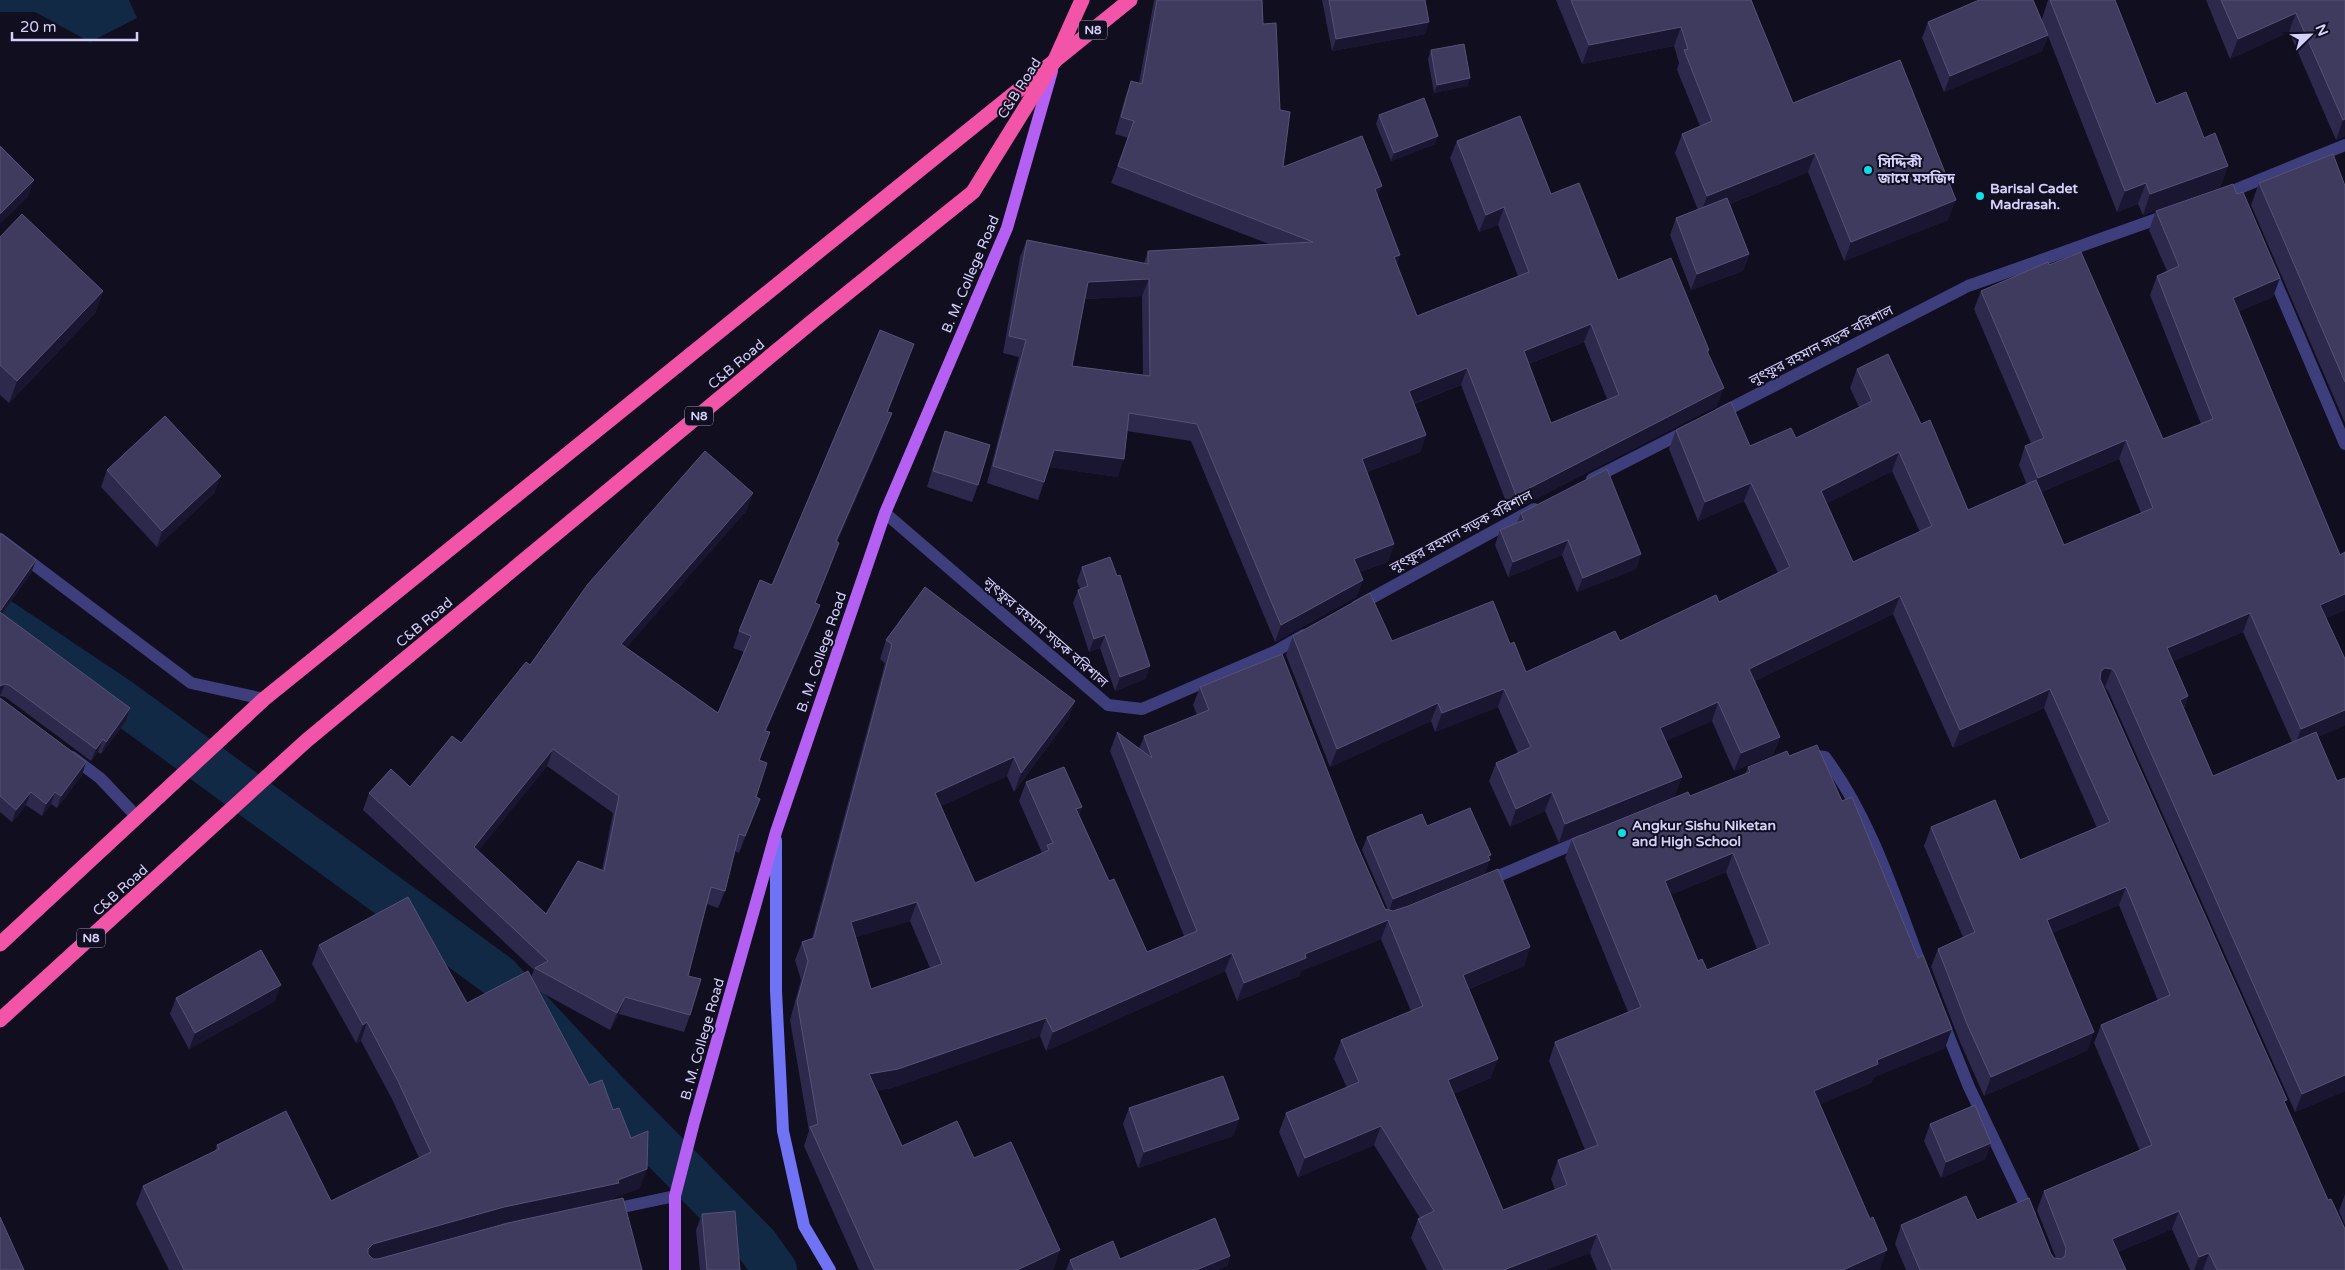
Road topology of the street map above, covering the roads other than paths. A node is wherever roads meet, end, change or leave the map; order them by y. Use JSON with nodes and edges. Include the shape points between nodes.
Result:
{"nodes":[{"id":1,"x":1082,"y":0,"type":"edge"},
{"id":2,"x":1130,"y":0,"type":"edge"},
{"id":3,"x":1055,"y":60,"type":"junction"},
{"id":4,"x":2345,"y":145,"type":"edge"},
{"id":5,"x":2209,"y":200,"type":"edge"},
{"id":6,"x":2182,"y":210,"type":"edge"},
{"id":7,"x":2267,"y":263,"type":"edge"},
{"id":8,"x":2345,"y":444,"type":"edge"},
{"id":9,"x":1584,"y":483,"type":"edge"},
{"id":10,"x":1549,"y":501,"type":"edge"},
{"id":11,"x":885,"y":513,"type":"junction"},
{"id":12,"x":0,"y":539,"type":"edge"},
{"id":13,"x":1344,"y":613,"type":"edge"},
{"id":14,"x":1318,"y":627,"type":"edge"},
{"id":15,"x":264,"y":699,"type":"junction"},
{"id":16,"x":61,"y":749,"type":"edge"},
{"id":17,"x":1798,"y":754,"type":"edge"},
{"id":18,"x":138,"y":818,"type":"junction"},
{"id":19,"x":776,"y":832,"type":"junction"},
{"id":20,"x":1599,"y":834,"type":"edge"},
{"id":21,"x":1470,"y":888,"type":"edge"},
{"id":22,"x":0,"y":944,"type":"edge"},
{"id":23,"x":1930,"y":988,"type":"edge"},
{"id":24,"x":1937,"y":1006,"type":"edge"},
{"id":25,"x":0,"y":1020,"type":"edge"},
{"id":26,"x":675,"y":1196,"type":"junction"},
{"id":27,"x":599,"y":1212,"type":"edge"},
{"id":28,"x":2035,"y":1228,"type":"edge"},
{"id":29,"x":675,"y":1270,"type":"edge"},
{"id":30,"x":830,"y":1270,"type":"edge"}],
"edges":[{"from":1,"to":3,"type":"highway","number":"N8"},
{"from":2,"to":3,"type":"highway","number":"N8"},
{"from":3,"to":11,"type":"main road","name":"B. M. College Road","via":[[1006,228]]},
{"from":3,"to":15,"type":"highway","name":"C&B Road","number":"N8"},
{"from":3,"to":25,"type":"highway","name":"C&B Road","number":"N8","via":[[973,192],[306,741]]},
{"from":4,"to":5,"type":"street","via":[[2238,195]]},
{"from":6,"to":9,"type":"street","name":"লুৎফুর রহমান সড়ক বরিশাল","via":[[1968,286]]},
{"from":7,"to":8,"type":"street"},
{"from":10,"to":13,"type":"street","name":"লুৎফুর রহমান সড়ক বরিশাল"},
{"from":11,"to":14,"type":"street","name":"লুৎফুর রহমান সড়ক বরিশাল","via":[[1108,705],[1142,709],[1278,655]]},
{"from":11,"to":19,"type":"main road","name":"B. M. College Road"},
{"from":12,"to":15,"type":"street","via":[[191,683]]},
{"from":15,"to":18,"type":"highway","name":"C&B Road","number":"N8"},
{"from":16,"to":18,"type":"street","via":[[100,778]]},
{"from":17,"to":23,"type":"street","via":[[1825,756],[1843,781],[1874,844]]},
{"from":18,"to":22,"type":"highway","name":"C&B Road","number":"N8"},
{"from":19,"to":26,"type":"main road","name":"B. M. College Road"},
{"from":19,"to":30,"type":"street","via":[[776,992],[783,1131],[804,1226]]},
{"from":20,"to":21,"type":"street"},
{"from":24,"to":28,"type":"street","via":[[1969,1087]]},
{"from":26,"to":27,"type":"street"},
{"from":26,"to":29,"type":"main road","name":"B. M. College Road"}]}
